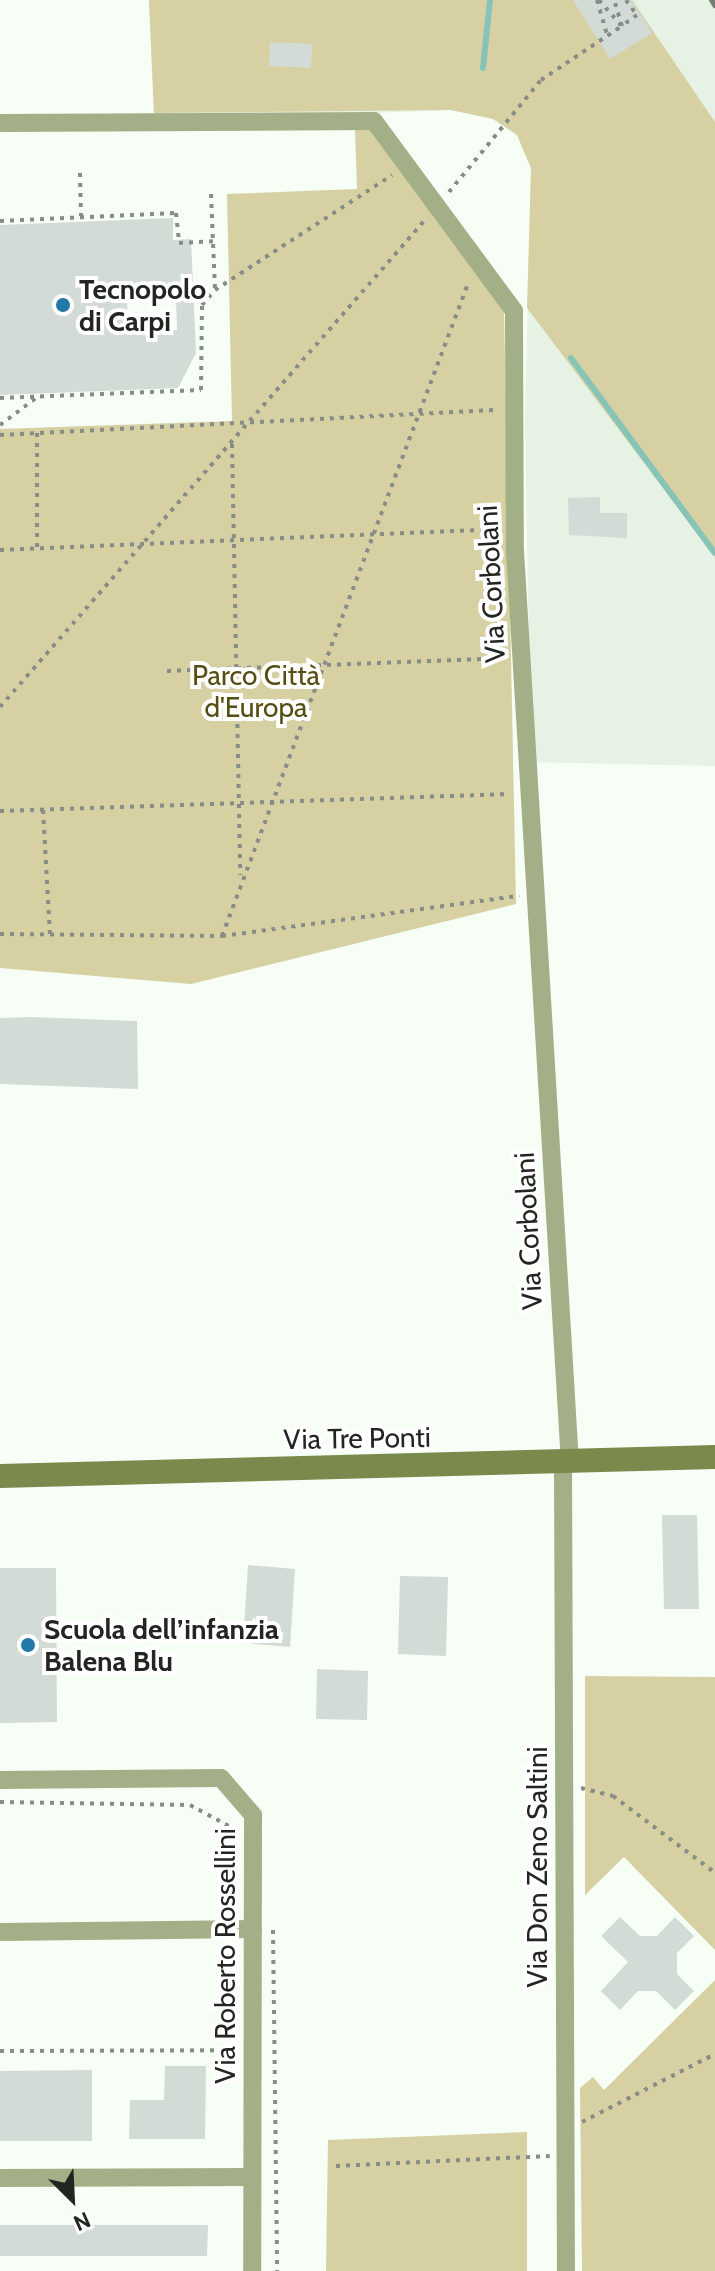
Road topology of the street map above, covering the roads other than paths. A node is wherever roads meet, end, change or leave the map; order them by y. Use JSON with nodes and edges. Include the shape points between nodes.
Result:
{"nodes":[{"id":1,"x":0,"y":123,"type":"edge"},
{"id":2,"x":715,"y":1457,"type":"edge"},
{"id":3,"x":566,"y":1463,"type":"junction"},
{"id":4,"x":0,"y":1476,"type":"edge"},
{"id":5,"x":0,"y":1780,"type":"edge"},
{"id":6,"x":261,"y":1924,"type":"junction"},
{"id":7,"x":0,"y":1932,"type":"edge"},
{"id":8,"x":252,"y":2177,"type":"junction"},
{"id":9,"x":0,"y":2178,"type":"edge"},
{"id":10,"x":252,"y":2271,"type":"edge"},
{"id":11,"x":566,"y":2271,"type":"edge"}],
"edges":[{"from":1,"to":3,"type":"street","name":"Via Corbolani","via":[[374,121],[514,311],[515,551]]},
{"from":2,"to":3,"type":"street","name":"Via Tre Ponti"},
{"from":3,"to":4,"type":"street","name":"Via Tre Ponti"},
{"from":3,"to":11,"type":"street","name":"Via Don Zeno Saltini"},
{"from":5,"to":6,"type":"street","name":"Via Roberto Rossellini","via":[[221,1778],[253,1815]]},
{"from":6,"to":7,"type":"street"},
{"from":6,"to":8,"type":"street","name":"Via Roberto Rossellini"},
{"from":8,"to":9,"type":"street"},
{"from":8,"to":10,"type":"street","name":"Via Roberto Rossellini"}]}
